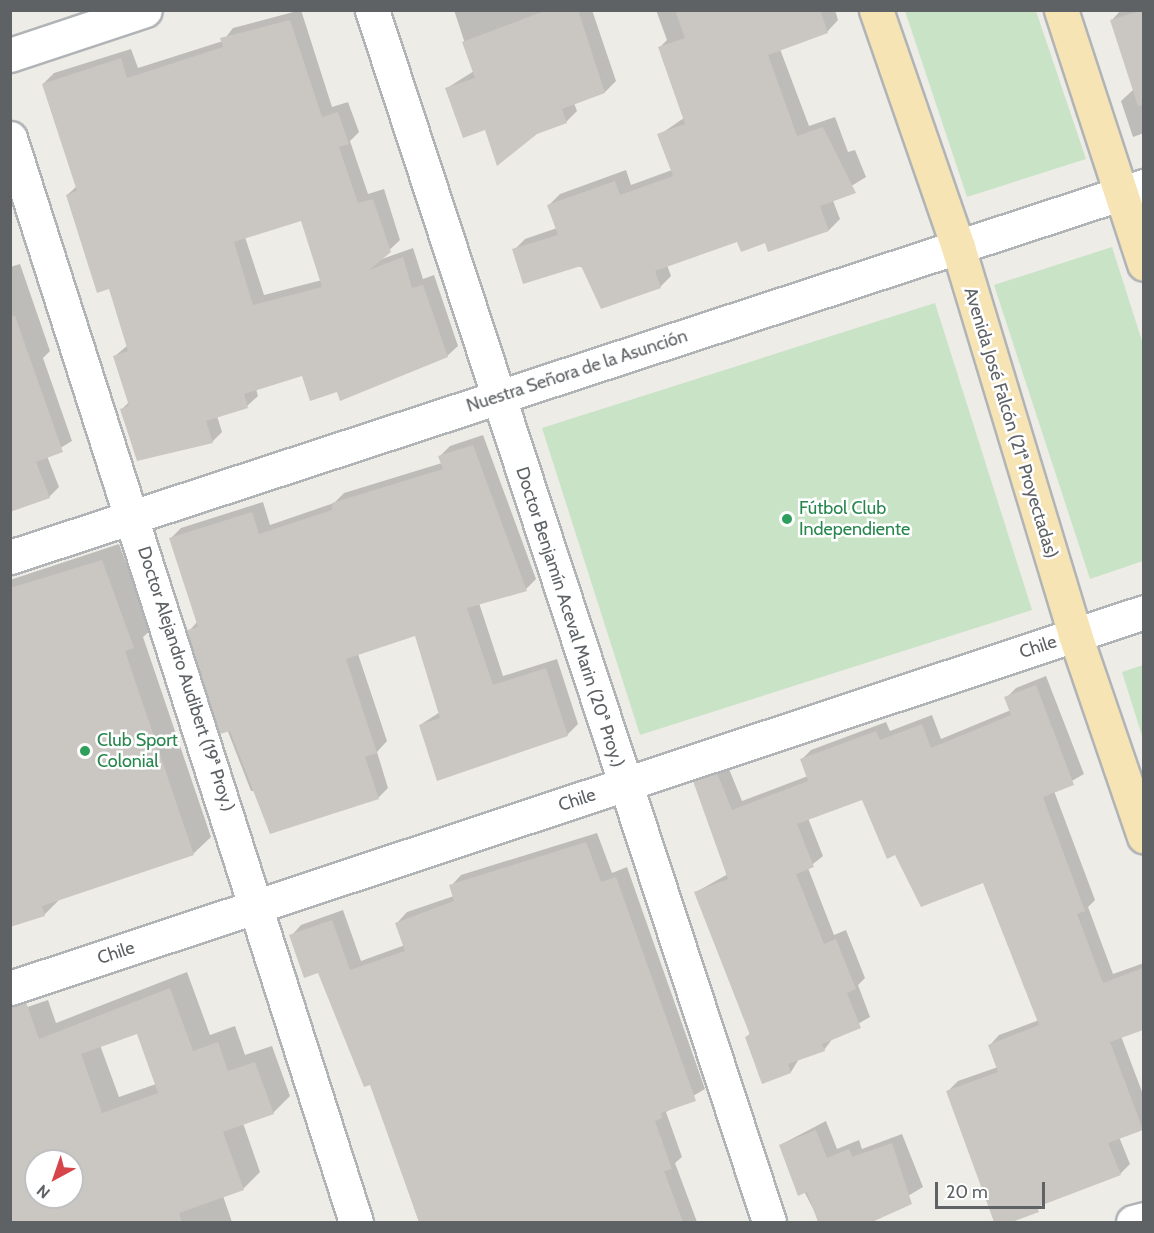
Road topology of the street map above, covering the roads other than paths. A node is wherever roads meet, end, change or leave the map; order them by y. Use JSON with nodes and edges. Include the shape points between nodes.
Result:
{"nodes":[{"id":1,"x":145,"y":10,"type":"edge"},
{"id":2,"x":372,"y":10,"type":"edge"},
{"id":3,"x":876,"y":10,"type":"edge"},
{"id":4,"x":1061,"y":10,"type":"edge"},
{"id":5,"x":10,"y":55,"type":"edge"},
{"id":6,"x":10,"y":138,"type":"edge"},
{"id":7,"x":1131,"y":190,"type":"edge"},
{"id":8,"x":958,"y":247,"type":"junction"},
{"id":9,"x":1143,"y":264,"type":"edge"},
{"id":10,"x":498,"y":397,"type":"junction"},
{"id":11,"x":133,"y":516,"type":"junction"},
{"id":12,"x":10,"y":557,"type":"edge"},
{"id":13,"x":1143,"y":612,"type":"edge"},
{"id":14,"x":1075,"y":635,"type":"junction"},
{"id":15,"x":626,"y":784,"type":"junction"},
{"id":16,"x":1143,"y":837,"type":"edge"},
{"id":17,"x":259,"y":906,"type":"junction"},
{"id":18,"x":10,"y":988,"type":"edge"},
{"id":19,"x":1143,"y":1219,"type":"edge"},
{"id":20,"x":356,"y":1222,"type":"edge"},
{"id":21,"x":769,"y":1222,"type":"edge"},
{"id":22,"x":1133,"y":1222,"type":"edge"}],
"edges":[{"from":1,"to":5,"type":"street"},
{"from":2,"to":10,"type":"street","name":"Doctor Benjamín Aceval Marin (20ª Proy.)"},
{"from":3,"to":8,"type":"main road","name":"Avenida José Falcón (21ª Proyectadas)"},
{"from":4,"to":7,"type":"main road"},
{"from":6,"to":11,"type":"street","name":"Doctor Alejandro Audibert (19ª Proy.)"},
{"from":7,"to":8,"type":"street","name":"Nuestra Señora de la Asunción"},
{"from":7,"to":9,"type":"main road"},
{"from":8,"to":10,"type":"street","name":"Nuestra Señora de la Asunción"},
{"from":8,"to":14,"type":"main road","name":"Avenida José Falcón (21ª Proyectadas)"},
{"from":10,"to":11,"type":"street","name":"Nuestra Señora de la Asunción"},
{"from":10,"to":15,"type":"street","name":"Doctor Benjamín Aceval Marin (20ª Proy.)"},
{"from":11,"to":12,"type":"street","name":"Nuestra Señora de la Asunción"},
{"from":11,"to":17,"type":"street","name":"Doctor Alejandro Audibert (19ª Proy.)"},
{"from":13,"to":14,"type":"street","name":"Chile"},
{"from":14,"to":15,"type":"street","name":"Chile"},
{"from":14,"to":16,"type":"main road","name":"Avenida José Falcón (21ª Proyectadas)"},
{"from":15,"to":17,"type":"street","name":"Chile"},
{"from":15,"to":21,"type":"street","name":"Doctor Benjamín Aceval Marin (20ª Proy.)"},
{"from":17,"to":18,"type":"street","name":"Chile"},
{"from":17,"to":20,"type":"street","name":"Doctor Alejandro Audibert (19ª Proy.)"},
{"from":19,"to":22,"type":"street"}]}
